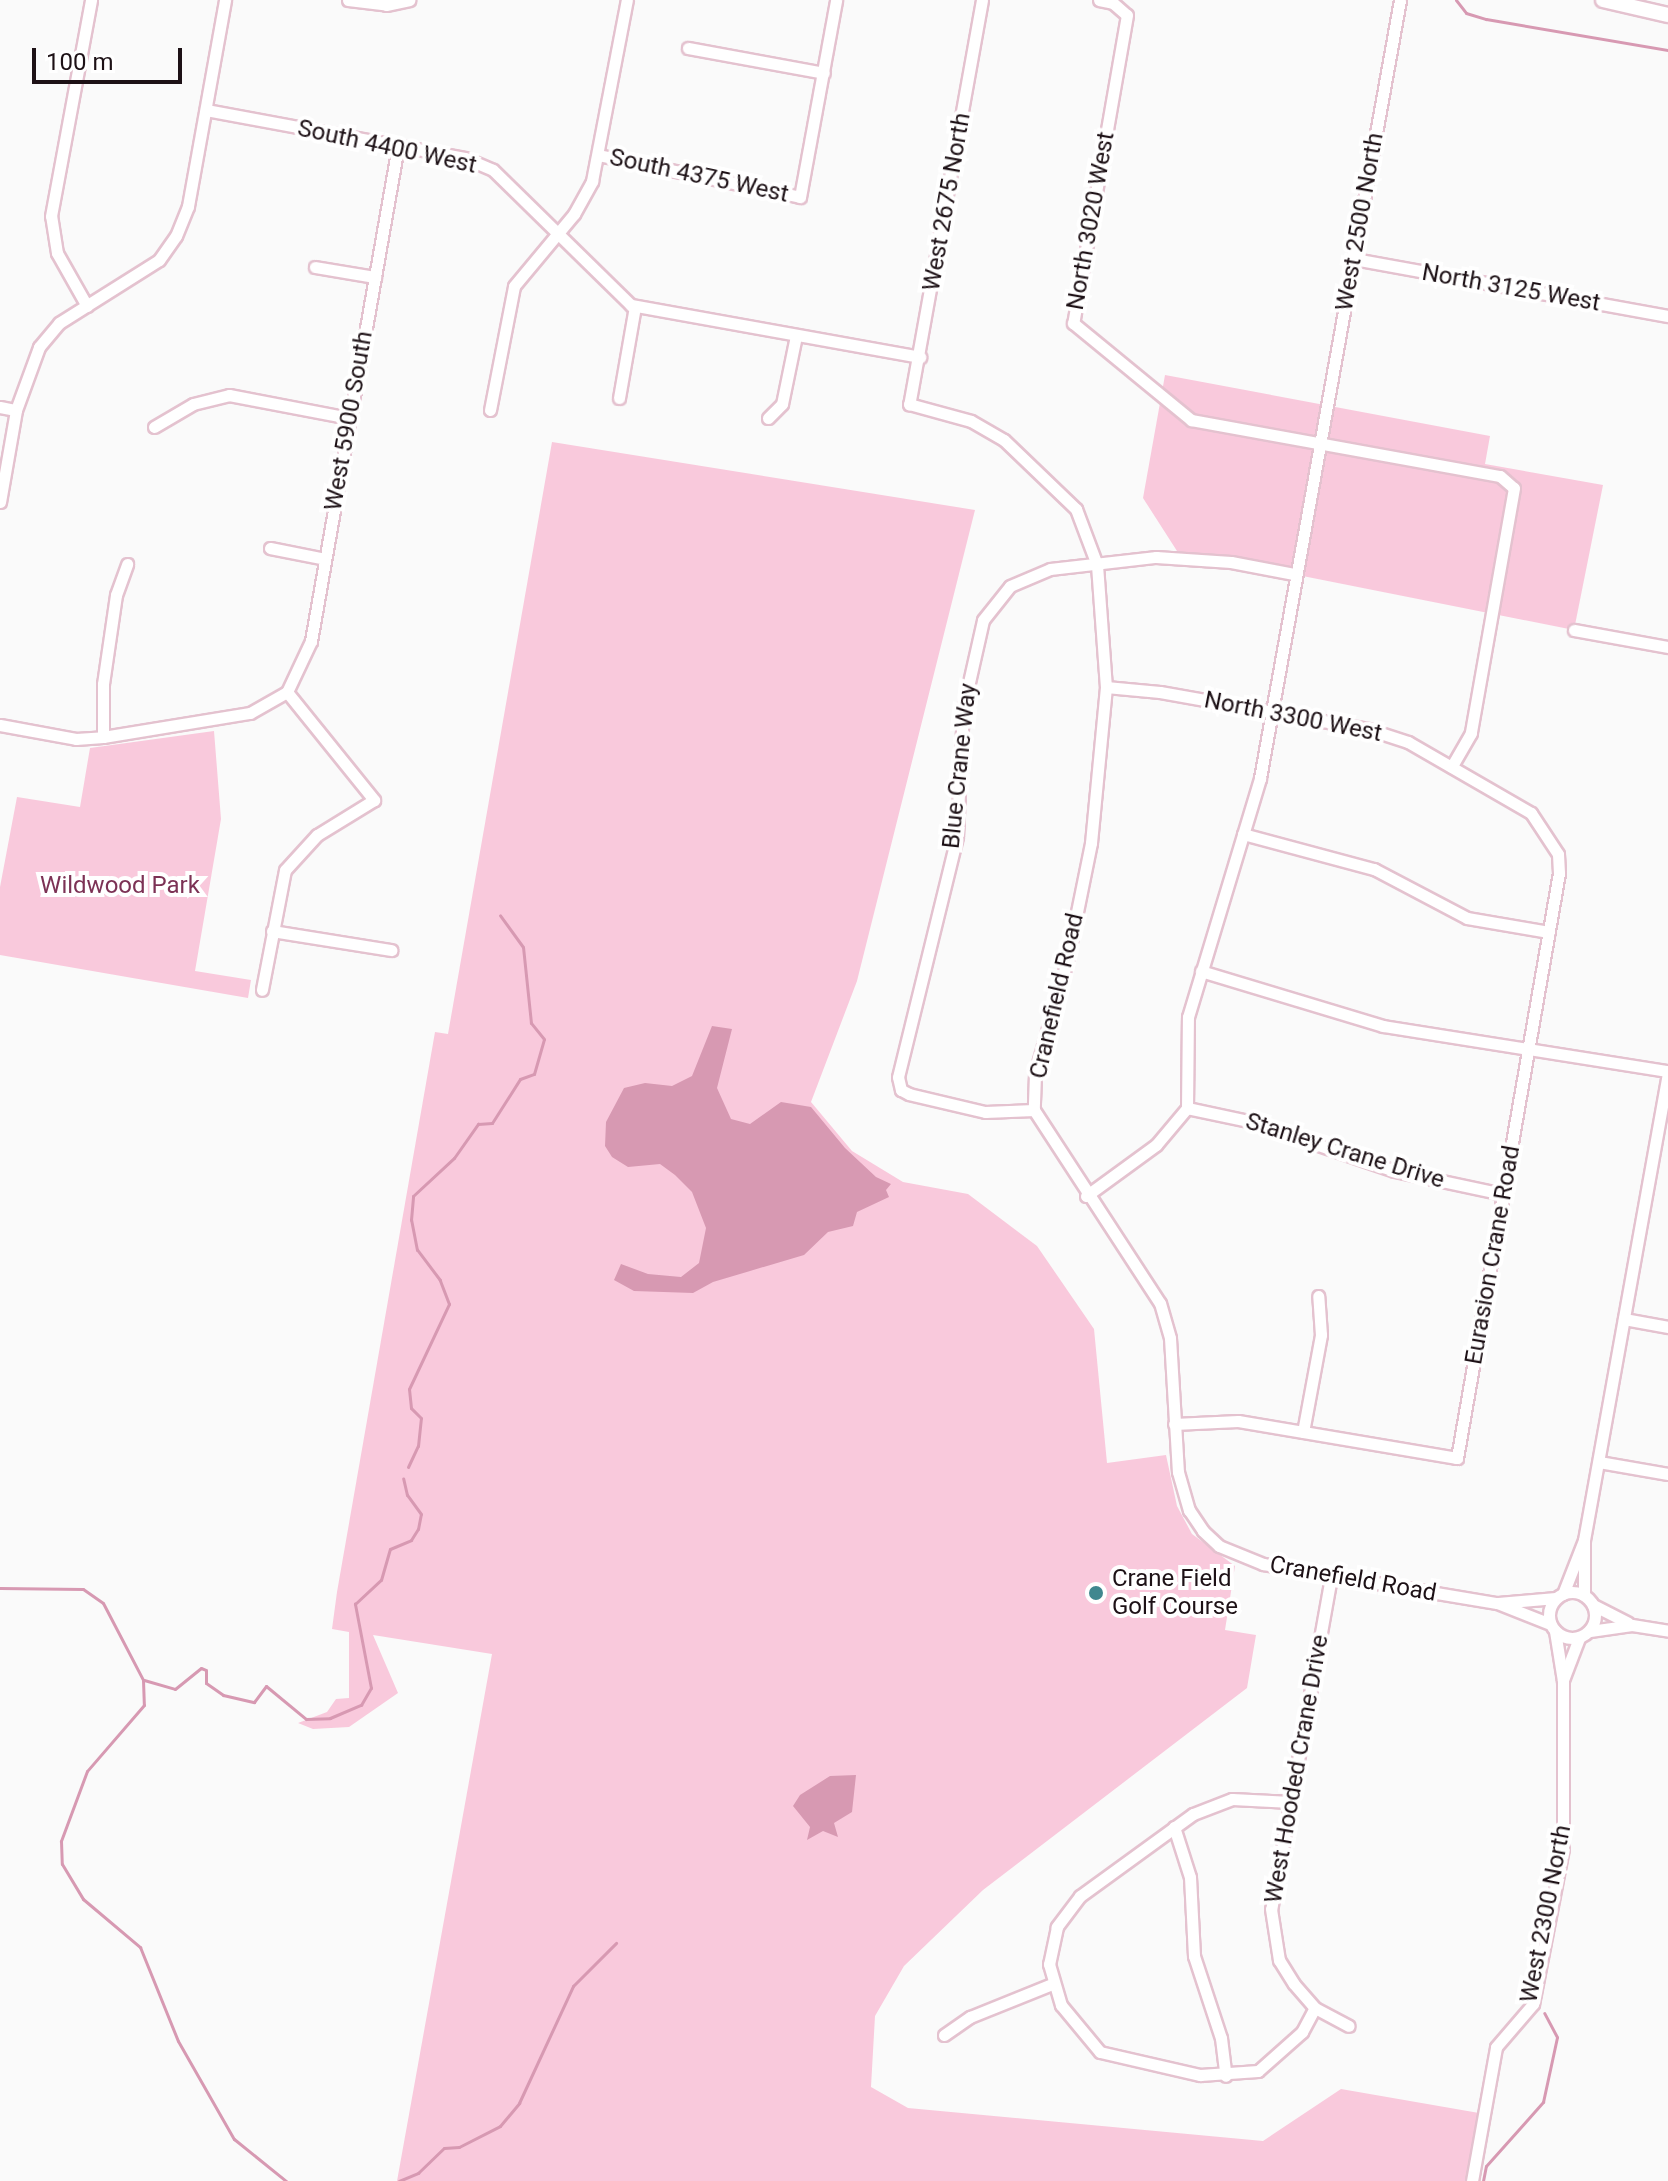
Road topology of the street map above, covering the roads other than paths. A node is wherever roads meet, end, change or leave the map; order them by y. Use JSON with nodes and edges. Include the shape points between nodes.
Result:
{"nodes":[{"id":1,"x":91,"y":0,"type":"edge"},
{"id":2,"x":225,"y":0,"type":"edge"},
{"id":3,"x":348,"y":0,"type":"edge"},
{"id":4,"x":409,"y":0,"type":"edge"},
{"id":5,"x":627,"y":0,"type":"edge"},
{"id":6,"x":836,"y":0,"type":"edge"},
{"id":7,"x":982,"y":0,"type":"edge"},
{"id":8,"x":1099,"y":0,"type":"edge"},
{"id":9,"x":1400,"y":0,"type":"edge"},
{"id":10,"x":1603,"y":0,"type":"edge"},
{"id":11,"x":1668,"y":15,"type":"edge"},
{"id":12,"x":688,"y":48,"type":"dead end"},
{"id":13,"x":824,"y":73,"type":"junction"},
{"id":14,"x":206,"y":110,"type":"junction"},
{"id":15,"x":398,"y":146,"type":"junction"},
{"id":16,"x":598,"y":155,"type":"junction"},
{"id":17,"x":557,"y":235,"type":"junction"},
{"id":18,"x":1354,"y":259,"type":"junction"},
{"id":19,"x":315,"y":267,"type":"dead end"},
{"id":20,"x":375,"y":277,"type":"junction"},
{"id":21,"x":87,"y":306,"type":"junction"},
{"id":22,"x":635,"y":306,"type":"junction"},
{"id":23,"x":1668,"y":316,"type":"edge"},
{"id":24,"x":796,"y":336,"type":"junction"},
{"id":25,"x":920,"y":357,"type":"junction"},
{"id":26,"x":619,"y":398,"type":"dead end"},
{"id":27,"x":909,"y":404,"type":"joint"},
{"id":28,"x":0,"y":407,"type":"edge"},
{"id":29,"x":16,"y":410,"type":"junction"},
{"id":30,"x":490,"y":410,"type":"dead end"},
{"id":31,"x":350,"y":418,"type":"junction"},
{"id":32,"x":768,"y":418,"type":"dead end"},
{"id":33,"x":154,"y":427,"type":"dead end"},
{"id":34,"x":1317,"y":444,"type":"junction"},
{"id":35,"x":0,"y":502,"type":"edge"},
{"id":36,"x":270,"y":548,"type":"dead end"},
{"id":37,"x":325,"y":559,"type":"junction"},
{"id":38,"x":127,"y":564,"type":"dead end"},
{"id":39,"x":1097,"y":565,"type":"junction"},
{"id":40,"x":1294,"y":574,"type":"junction"},
{"id":41,"x":1574,"y":630,"type":"dead end"},
{"id":42,"x":1668,"y":647,"type":"edge"},
{"id":43,"x":1106,"y":687,"type":"junction"},
{"id":44,"x":287,"y":692,"type":"junction"},
{"id":45,"x":1271,"y":712,"type":"junction"},
{"id":46,"x":0,"y":725,"type":"edge"},
{"id":47,"x":103,"y":737,"type":"junction"},
{"id":48,"x":1451,"y":767,"type":"junction"},
{"id":49,"x":1548,"y":833,"type":"joint"},
{"id":50,"x":1243,"y":834,"type":"junction"},
{"id":51,"x":272,"y":931,"type":"junction"},
{"id":52,"x":1549,"y":932,"type":"junction"},
{"id":53,"x":391,"y":950,"type":"dead end"},
{"id":54,"x":1201,"y":971,"type":"junction"},
{"id":55,"x":262,"y":990,"type":"dead end"},
{"id":56,"x":1528,"y":1053,"type":"junction"},
{"id":57,"x":1668,"y":1071,"type":"edge"},
{"id":58,"x":1187,"y":1108,"type":"junction"},
{"id":59,"x":1034,"y":1110,"type":"junction"},
{"id":60,"x":1503,"y":1194,"type":"junction"},
{"id":61,"x":1086,"y":1196,"type":"junction"},
{"id":62,"x":1318,"y":1296,"type":"dead end"},
{"id":63,"x":1624,"y":1319,"type":"junction"},
{"id":64,"x":1668,"y":1327,"type":"edge"},
{"id":65,"x":1174,"y":1424,"type":"junction"},
{"id":66,"x":1303,"y":1432,"type":"junction"},
{"id":67,"x":1599,"y":1462,"type":"junction"},
{"id":68,"x":1668,"y":1474,"type":"edge"},
{"id":69,"x":1584,"y":1540,"type":"junction"},
{"id":70,"x":1331,"y":1577,"type":"junction"},
{"id":71,"x":1584,"y":1595,"type":"junction"},
{"id":72,"x":1560,"y":1596,"type":"junction"},
{"id":73,"x":1497,"y":1603,"type":"junction"},
{"id":74,"x":1593,"y":1605,"type":"junction"},
{"id":75,"x":1632,"y":1625,"type":"junction"},
{"id":76,"x":1552,"y":1628,"type":"junction"},
{"id":77,"x":1590,"y":1631,"type":"junction"},
{"id":78,"x":1668,"y":1631,"type":"edge"},
{"id":79,"x":1579,"y":1638,"type":"junction"},
{"id":80,"x":1563,"y":1681,"type":"junction"},
{"id":81,"x":1291,"y":1802,"type":"junction"},
{"id":82,"x":1174,"y":1827,"type":"junction"},
{"id":83,"x":1052,"y":1984,"type":"junction"},
{"id":84,"x":1315,"y":2008,"type":"junction"},
{"id":85,"x":1349,"y":2026,"type":"dead end"},
{"id":86,"x":944,"y":2035,"type":"dead end"},
{"id":87,"x":1226,"y":2076,"type":"junction"},
{"id":88,"x":1472,"y":2181,"type":"edge"}],
"edges":[{"from":1,"to":21,"type":"street","via":[[51,216],[57,253]]},
{"from":2,"to":14,"type":"street"},
{"from":3,"to":4,"type":"street","via":[[386,5]]},
{"from":5,"to":16,"type":"street"},
{"from":6,"to":13,"type":"street"},
{"from":7,"to":25,"type":"street","name":"West 2675 North"},
{"from":8,"to":34,"type":"street","name":"North 3020 West","via":[[1127,15],[1073,323],[1191,420]]},
{"from":9,"to":18,"type":"street","name":"West 2500 North"},
{"from":10,"to":11,"type":"main road"},
{"from":12,"to":13,"type":"street"},
{"from":13,"to":16,"type":"street","name":"South 4375 West","via":[[800,197]]},
{"from":14,"to":15,"type":"street","name":"South 4400 West"},
{"from":14,"to":21,"type":"street","via":[[188,206],[176,236],[140,275]]},
{"from":15,"to":17,"type":"street","name":"South 4400 West","via":[[465,158],[493,170]]},
{"from":15,"to":20,"type":"street","name":"West 5900 South"},
{"from":16,"to":17,"type":"street","via":[[583,198]]},
{"from":17,"to":22,"type":"street","name":"South 4400 West"},
{"from":17,"to":30,"type":"street","via":[[514,286]]},
{"from":18,"to":23,"type":"street","name":"North 3125 West"},
{"from":18,"to":34,"type":"street","name":"West 2500 North"},
{"from":19,"to":20,"type":"street"},
{"from":20,"to":31,"type":"street","name":"West 5900 South"},
{"from":21,"to":29,"type":"street","via":[[59,323],[39,347]]},
{"from":22,"to":24,"type":"street"},
{"from":22,"to":26,"type":"street"},
{"from":24,"to":25,"type":"street"},
{"from":24,"to":32,"type":"street","via":[[782,404]]},
{"from":25,"to":27,"type":"street","name":"West 2675 North"},
{"from":27,"to":39,"type":"street","name":"Cranefield Road","via":[[971,421],[1004,440],[1076,509]]},
{"from":28,"to":29,"type":"street"},
{"from":29,"to":35,"type":"street"},
{"from":31,"to":33,"type":"street","via":[[229,395],[193,404]]},
{"from":31,"to":37,"type":"street","name":"West 5900 South"},
{"from":34,"to":40,"type":"street","name":"West 2500 North"},
{"from":34,"to":48,"type":"street","via":[[1500,476],[1514,488],[1471,733]]},
{"from":36,"to":37,"type":"street"},
{"from":37,"to":44,"type":"street","name":"West 5900 South","via":[[311,641]]},
{"from":38,"to":47,"type":"street","via":[[116,595],[105,669]]},
{"from":39,"to":40,"type":"street","name":"Blue Crane Way","via":[[1156,557],[1231,562]]},
{"from":39,"to":43,"type":"street","name":"Cranefield Road"},
{"from":39,"to":59,"type":"street","name":"Blue Crane Way","via":[[1029,574],[1010,586],[983,620],[963,709],[957,836],[900,1070],[901,1090],[985,1112]]},
{"from":40,"to":45,"type":"street","name":"West 2500 North"},
{"from":41,"to":42,"type":"street"},
{"from":43,"to":45,"type":"street","name":"North 3300 West"},
{"from":43,"to":59,"type":"street","name":"Cranefield Road","via":[[1091,843],[1067,961],[1035,1074]]},
{"from":44,"to":47,"type":"street","via":[[250,713]]},
{"from":44,"to":51,"type":"street","via":[[374,800],[296,853],[285,870]]},
{"from":45,"to":48,"type":"street","name":"North 3300 West","via":[[1368,729],[1408,742]]},
{"from":45,"to":50,"type":"street","name":"West 2500 North"},
{"from":46,"to":47,"type":"street","via":[[76,739]]},
{"from":48,"to":49,"type":"street","name":"North 3300 West","via":[[1531,813]]},
{"from":49,"to":52,"type":"street","name":"Eurasion Crane Road","via":[[1559,873]]},
{"from":50,"to":52,"type":"street","via":[[1374,869],[1467,918]]},
{"from":50,"to":54,"type":"street","name":"West 2500 North"},
{"from":51,"to":53,"type":"street"},
{"from":51,"to":55,"type":"street"},
{"from":52,"to":56,"type":"street","name":"Eurasion Crane Road"},
{"from":54,"to":56,"type":"street","via":[[1383,1026]]},
{"from":54,"to":58,"type":"street","name":"West 2500 North","via":[[1184,1045]]},
{"from":56,"to":57,"type":"street"},
{"from":56,"to":60,"type":"street","name":"Eurasion Crane Road"},
{"from":57,"to":63,"type":"street"},
{"from":58,"to":60,"type":"street","name":"Stanley Crane Drive","via":[[1248,1121],[1395,1171]]},
{"from":58,"to":61,"type":"street","via":[[1156,1145]]},
{"from":59,"to":61,"type":"street","name":"Cranefield Road"},
{"from":60,"to":66,"type":"street","name":"Eurasion Crane Road","via":[[1457,1458]]},
{"from":61,"to":65,"type":"street","name":"Cranefield Road","via":[[1160,1303],[1170,1338]]},
{"from":62,"to":66,"type":"street","via":[[1321,1335]]},
{"from":63,"to":64,"type":"street"},
{"from":63,"to":67,"type":"street"},
{"from":65,"to":66,"type":"street","via":[[1238,1421]]},
{"from":65,"to":70,"type":"street","name":"Cranefield Road","via":[[1183,1493],[1196,1520],[1219,1546],[1263,1564]]},
{"from":67,"to":68,"type":"street"},
{"from":67,"to":69,"type":"street"},
{"from":69,"to":71,"type":"street"},
{"from":69,"to":72,"type":"street"},
{"from":70,"to":73,"type":"street","name":"Cranefield Road"},
{"from":70,"to":81,"type":"street","name":"West Hooded Crane Drive"},
{"from":71,"to":72,"type":"street"},
{"from":71,"to":74,"type":"street"},
{"from":72,"to":73,"type":"street","name":"Cranefield Road"},
{"from":72,"to":76,"type":"street","via":[[1549,1610]]},
{"from":73,"to":76,"type":"street","name":"Cranefield Road"},
{"from":74,"to":75,"type":"street"},
{"from":74,"to":77,"type":"street"},
{"from":75,"to":77,"type":"street"},
{"from":75,"to":78,"type":"street"},
{"from":76,"to":79,"type":"street"},
{"from":76,"to":80,"type":"street"},
{"from":77,"to":79,"type":"street"},
{"from":79,"to":80,"type":"street"},
{"from":80,"to":88,"type":"street","name":"West 2300 North","via":[[1565,1811],[1560,1863],[1533,2004],[1496,2047]]},
{"from":81,"to":82,"type":"street","via":[[1258,1796],[1232,1799]]},
{"from":81,"to":84,"type":"street","name":"West Hooded Crane Drive","via":[[1271,1909],[1273,1936],[1279,1960]]},
{"from":82,"to":83,"type":"street","via":[[1069,1908],[1052,1944]]},
{"from":82,"to":87,"type":"street","via":[[1190,1877],[1194,1956],[1219,2030]]},
{"from":83,"to":86,"type":"street","via":[[970,2017]]},
{"from":83,"to":87,"type":"street","via":[[1079,2033],[1100,2052],[1136,2064]]},
{"from":84,"to":85,"type":"street","name":"West Hooded Crane Drive"},
{"from":84,"to":87,"type":"street","via":[[1281,2055],[1258,2071]]}]}
